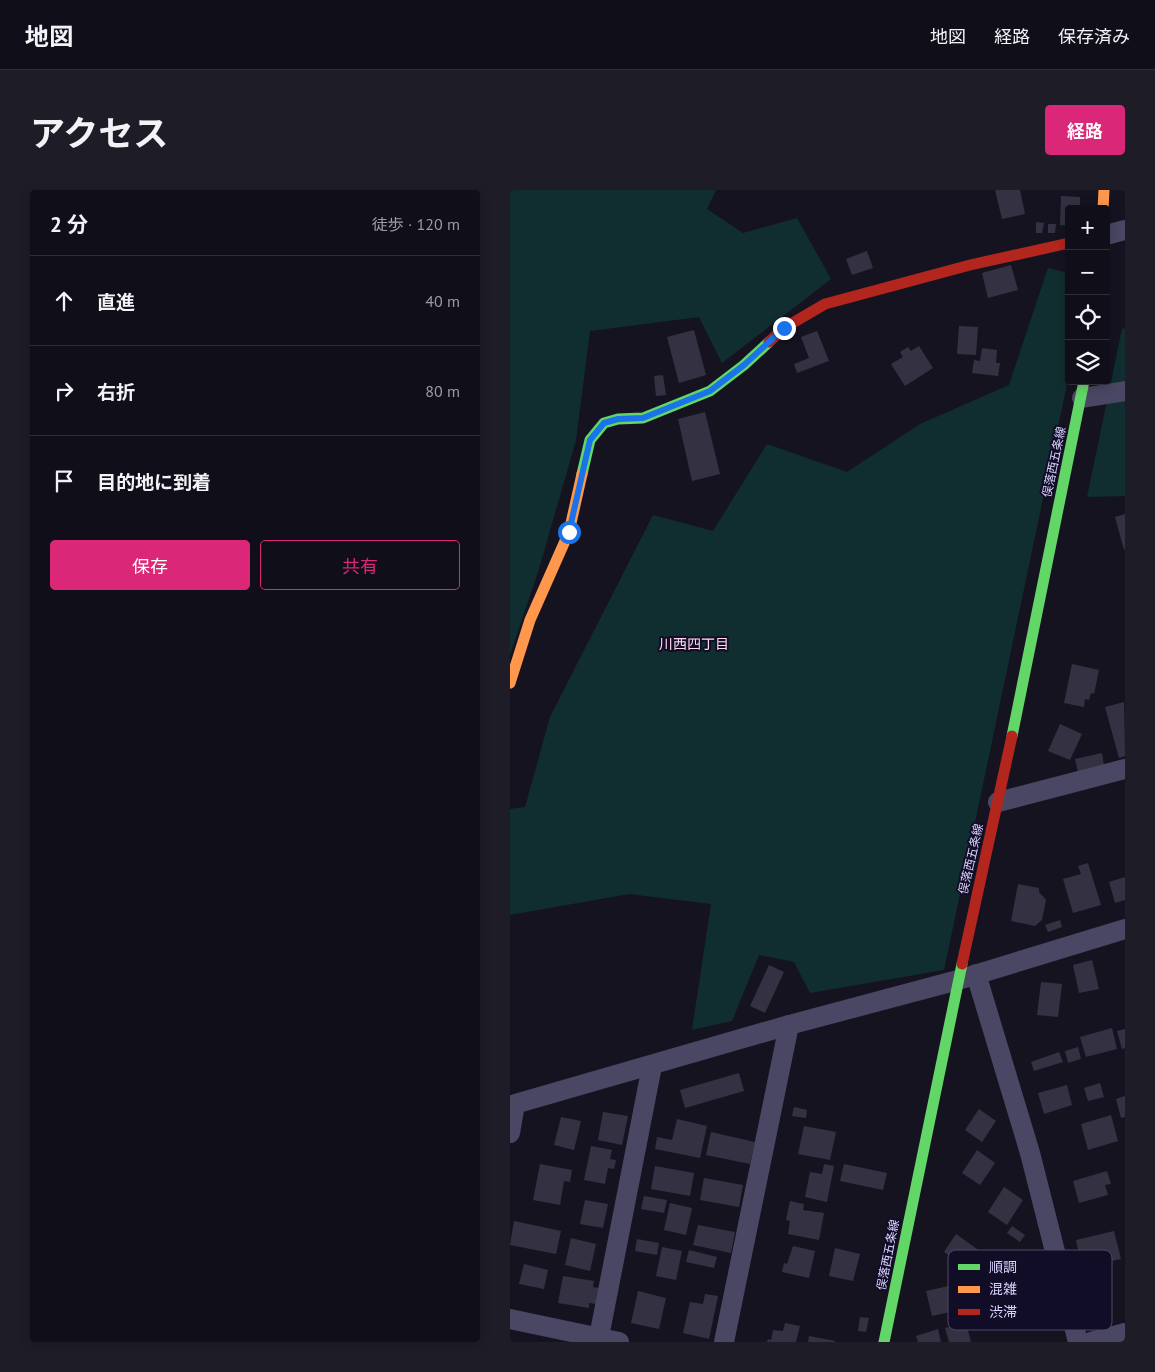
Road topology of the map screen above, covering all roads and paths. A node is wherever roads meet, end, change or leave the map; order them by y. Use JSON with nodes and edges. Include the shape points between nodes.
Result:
{"nodes":[{"id":1,"x":1104,"y":190,"type":"edge"},
{"id":2,"x":1103,"y":205,"type":"edge"},
{"id":3,"x":1125,"y":230,"type":"edge"},
{"id":4,"x":1110,"y":234,"type":"edge"},
{"id":5,"x":1065,"y":244,"type":"edge"},
{"id":6,"x":1083,"y":390,"type":"edge"},
{"id":7,"x":1125,"y":391,"type":"edge"},
{"id":8,"x":510,"y":682,"type":"edge"},
{"id":9,"x":1125,"y":769,"type":"edge"},
{"id":10,"x":998,"y":802,"type":"junction"},
{"id":11,"x":1125,"y":930,"type":"edge"},
{"id":12,"x":967,"y":977,"type":"junction"},
{"id":13,"x":790,"y":1025,"type":"junction"},
{"id":14,"x":652,"y":1066,"type":"junction"},
{"id":15,"x":510,"y":1133,"type":"edge"},
{"id":16,"x":1055,"y":1250,"type":"edge"},
{"id":17,"x":510,"y":1319,"type":"edge"},
{"id":18,"x":1125,"y":1333,"type":"edge"},
{"id":19,"x":598,"y":1340,"type":"edge"},
{"id":20,"x":620,"y":1342,"type":"edge"},
{"id":21,"x":724,"y":1342,"type":"edge"},
{"id":22,"x":884,"y":1342,"type":"edge"},
{"id":23,"x":1091,"y":1342,"type":"edge"}],
"edges":[{"from":1,"to":2,"type":"main road"},
{"from":3,"to":4,"type":"street"},
{"from":5,"to":8,"type":"main road","via":[[970,264],[825,304],[784,328],[710,391],[643,418],[604,423],[590,440],[569,532],[530,620]]},
{"from":6,"to":7,"type":"street"},
{"from":6,"to":10,"type":"main road","name":"俣落西五条線"},
{"from":9,"to":10,"type":"street"},
{"from":10,"to":12,"type":"main road","name":"俣落西五条線"},
{"from":11,"to":12,"type":"street"},
{"from":12,"to":13,"type":"street"},
{"from":12,"to":16,"type":"street","via":[[1030,1153]]},
{"from":12,"to":22,"type":"main road","name":"俣落西五条線"},
{"from":13,"to":14,"type":"street"},
{"from":13,"to":21,"type":"street"},
{"from":14,"to":15,"type":"street","via":[[515,1104]]},
{"from":14,"to":19,"type":"street"},
{"from":17,"to":19,"type":"street"},
{"from":18,"to":23,"type":"street"},
{"from":19,"to":20,"type":"street"}]}
